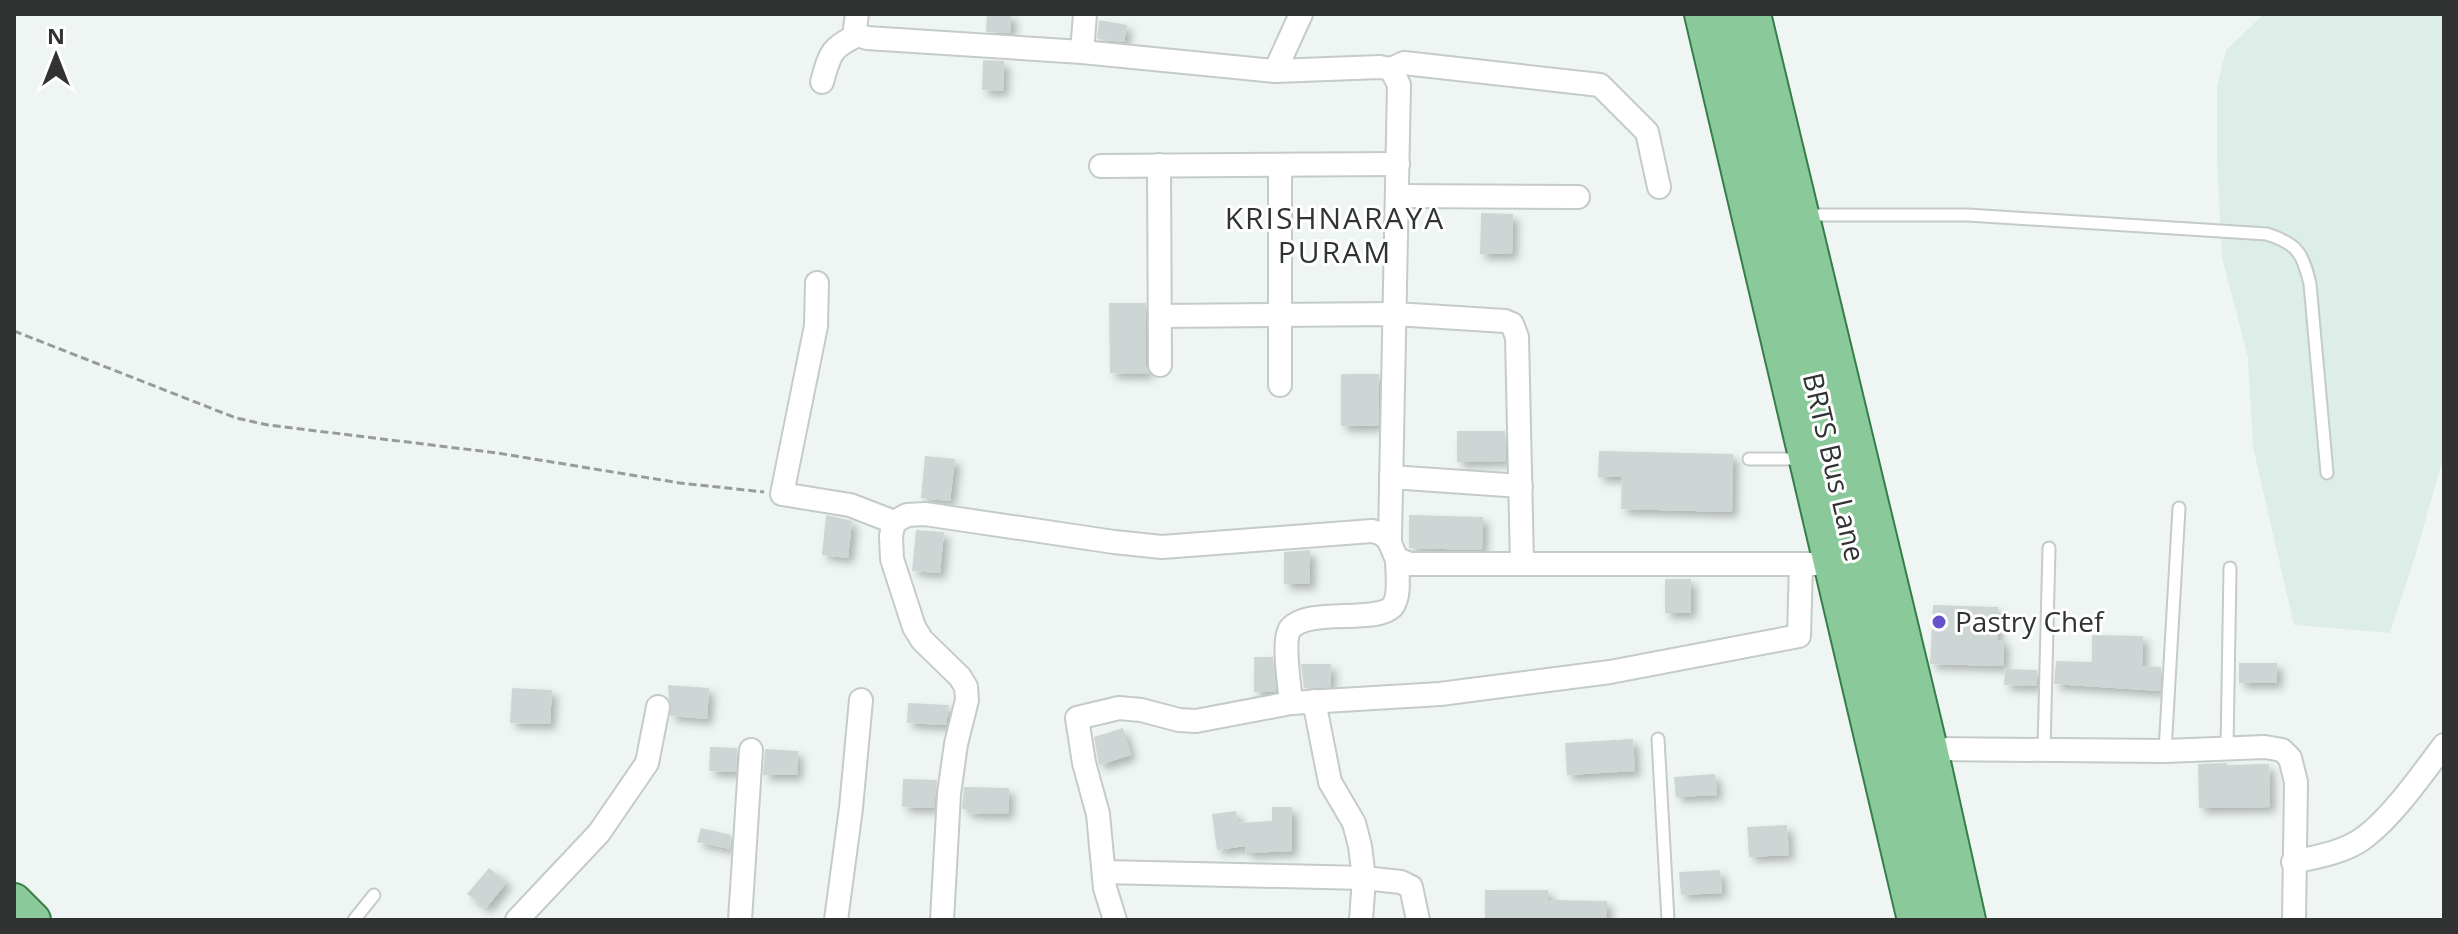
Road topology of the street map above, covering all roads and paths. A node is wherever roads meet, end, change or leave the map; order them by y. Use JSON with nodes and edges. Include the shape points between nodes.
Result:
{"nodes":[{"id":1,"x":1085,"y":14,"type":"edge"},
{"id":2,"x":1301,"y":14,"type":"edge"},
{"id":3,"x":1702,"y":14,"type":"edge"},
{"id":4,"x":1729,"y":14,"type":"edge"},
{"id":5,"x":1753,"y":14,"type":"edge"},
{"id":6,"x":857,"y":25,"type":"edge"},
{"id":7,"x":1082,"y":52,"type":"junction"},
{"id":8,"x":1391,"y":69,"type":"junction"},
{"id":9,"x":1275,"y":71,"type":"junction"},
{"id":10,"x":822,"y":82,"type":"dead end"},
{"id":11,"x":1398,"y":164,"type":"junction"},
{"id":12,"x":1159,"y":165,"type":"junction"},
{"id":13,"x":1280,"y":165,"type":"junction"},
{"id":14,"x":1101,"y":166,"type":"dead end"},
{"id":15,"x":1659,"y":187,"type":"dead end"},
{"id":16,"x":1397,"y":196,"type":"junction"},
{"id":17,"x":1578,"y":197,"type":"dead end"},
{"id":18,"x":1801,"y":215,"type":"junction"},
{"id":19,"x":817,"y":283,"type":"dead end"},
{"id":20,"x":1395,"y":314,"type":"junction"},
{"id":21,"x":1280,"y":315,"type":"junction"},
{"id":22,"x":1160,"y":316,"type":"junction"},
{"id":23,"x":14,"y":331,"type":"edge"},
{"id":24,"x":1160,"y":365,"type":"dead end"},
{"id":25,"x":1280,"y":385,"type":"dead end"},
{"id":26,"x":1749,"y":459,"type":"dead end"},
{"id":27,"x":1807,"y":459,"type":"junction"},
{"id":28,"x":2327,"y":473,"type":"dead end"},
{"id":29,"x":1391,"y":477,"type":"junction"},
{"id":30,"x":1521,"y":486,"type":"junction"},
{"id":31,"x":782,"y":494,"type":"junction"},
{"id":32,"x":2179,"y":508,"type":"dead end"},
{"id":33,"x":894,"y":522,"type":"junction"},
{"id":34,"x":1394,"y":548,"type":"junction"},
{"id":35,"x":2049,"y":548,"type":"dead end"},
{"id":36,"x":1522,"y":564,"type":"junction"},
{"id":37,"x":1816,"y":564,"type":"junction"},
{"id":38,"x":2230,"y":568,"type":"dead end"},
{"id":39,"x":861,"y":700,"type":"dead end"},
{"id":40,"x":1314,"y":701,"type":"junction"},
{"id":41,"x":1291,"y":703,"type":"junction"},
{"id":42,"x":658,"y":707,"type":"dead end"},
{"id":43,"x":1658,"y":739,"type":"dead end"},
{"id":44,"x":2444,"y":745,"type":"edge"},
{"id":45,"x":2227,"y":748,"type":"junction"},
{"id":46,"x":1930,"y":749,"type":"junction"},
{"id":47,"x":2044,"y":749,"type":"junction"},
{"id":48,"x":751,"y":750,"type":"dead end"},
{"id":49,"x":2165,"y":751,"type":"junction"},
{"id":50,"x":2293,"y":862,"type":"junction"},
{"id":51,"x":1104,"y":872,"type":"junction"},
{"id":52,"x":1364,"y":878,"type":"junction"},
{"id":53,"x":374,"y":895,"type":"dead end"},
{"id":54,"x":14,"y":901,"type":"edge"},
{"id":55,"x":33,"y":920,"type":"edge"},
{"id":56,"x":354,"y":920,"type":"edge"},
{"id":57,"x":517,"y":920,"type":"edge"},
{"id":58,"x":740,"y":920,"type":"edge"},
{"id":59,"x":836,"y":920,"type":"edge"},
{"id":60,"x":942,"y":920,"type":"edge"},
{"id":61,"x":1115,"y":920,"type":"edge"},
{"id":62,"x":1361,"y":920,"type":"edge"},
{"id":63,"x":1418,"y":920,"type":"edge"},
{"id":64,"x":1668,"y":920,"type":"edge"},
{"id":65,"x":1915,"y":920,"type":"edge"},
{"id":66,"x":1940,"y":920,"type":"edge"},
{"id":67,"x":1968,"y":920,"type":"edge"},
{"id":68,"x":2294,"y":920,"type":"edge"}],
"edges":[{"from":1,"to":7,"type":"street"},
{"from":2,"to":9,"type":"street"},
{"from":3,"to":27,"type":"main road"},
{"from":4,"to":66,"type":"main road","name":"BRTS Bus Lane"},
{"from":5,"to":18,"type":"main road"},
{"from":6,"to":7,"type":"street"},
{"from":6,"to":10,"type":"street","via":[[829,54]]},
{"from":7,"to":9,"type":"street"},
{"from":8,"to":9,"type":"street"},
{"from":8,"to":11,"type":"street","via":[[1399,85]]},
{"from":8,"to":15,"type":"street","via":[[1404,63],[1600,85],[1647,132]]},
{"from":11,"to":13,"type":"street"},
{"from":11,"to":16,"type":"street"},
{"from":12,"to":13,"type":"street"},
{"from":12,"to":14,"type":"street"},
{"from":12,"to":22,"type":"street"},
{"from":13,"to":21,"type":"street"},
{"from":16,"to":17,"type":"street"},
{"from":16,"to":20,"type":"street"},
{"from":18,"to":28,"type":"lane","via":[[1968,215],[2282,239],[2304,259],[2310,284]]},
{"from":18,"to":46,"type":"main road"},
{"from":19,"to":31,"type":"street","via":[[816,326]]},
{"from":20,"to":21,"type":"street"},
{"from":20,"to":29,"type":"street"},
{"from":20,"to":30,"type":"street","via":[[1512,324],[1517,337]]},
{"from":21,"to":22,"type":"street"},
{"from":21,"to":25,"type":"street"},
{"from":22,"to":24,"type":"street"},
{"from":23,"to":31,"type":"path","via":[[236,418],[268,425]]},
{"from":26,"to":27,"type":"lane"},
{"from":27,"to":37,"type":"main road"},
{"from":29,"to":30,"type":"street"},
{"from":29,"to":34,"type":"street"},
{"from":30,"to":36,"type":"street"},
{"from":31,"to":33,"type":"street","via":[[850,505]]},
{"from":32,"to":49,"type":"lane"},
{"from":33,"to":34,"type":"street","via":[[925,514],[1162,547],[1372,531],[1382,533]]},
{"from":33,"to":60,"type":"street","via":[[892,559],[914,627],[966,687],[949,794]]},
{"from":34,"to":36,"type":"street","via":[[1410,564]]},
{"from":34,"to":41,"type":"street","via":[[1396,597],[1391,607],[1316,618],[1290,630]]},
{"from":35,"to":47,"type":"lane"},
{"from":36,"to":37,"type":"street"},
{"from":37,"to":40,"type":"street","via":[[1799,636],[1610,672],[1440,694]]},
{"from":37,"to":65,"type":"main road"},
{"from":38,"to":45,"type":"lane"},
{"from":39,"to":59,"type":"street"},
{"from":40,"to":41,"type":"street"},
{"from":40,"to":52,"type":"street","via":[[1330,782],[1354,823]]},
{"from":41,"to":51,"type":"street","via":[[1196,721],[1119,708],[1077,718],[1098,814]]},
{"from":42,"to":57,"type":"street","via":[[647,763],[599,833]]},
{"from":43,"to":64,"type":"lane"},
{"from":44,"to":50,"type":"street","via":[[2363,839]]},
{"from":45,"to":49,"type":"street"},
{"from":45,"to":50,"type":"street","via":[[2265,747],[2282,750],[2290,758],[2296,782]]},
{"from":46,"to":47,"type":"street"},
{"from":46,"to":67,"type":"main road"},
{"from":47,"to":49,"type":"street"},
{"from":48,"to":58,"type":"street"},
{"from":50,"to":68,"type":"street"},
{"from":51,"to":52,"type":"street"},
{"from":51,"to":61,"type":"street"},
{"from":52,"to":62,"type":"street"},
{"from":52,"to":63,"type":"street","via":[[1411,887]]},
{"from":53,"to":56,"type":"lane"},
{"from":54,"to":55,"type":"main road"}]}
